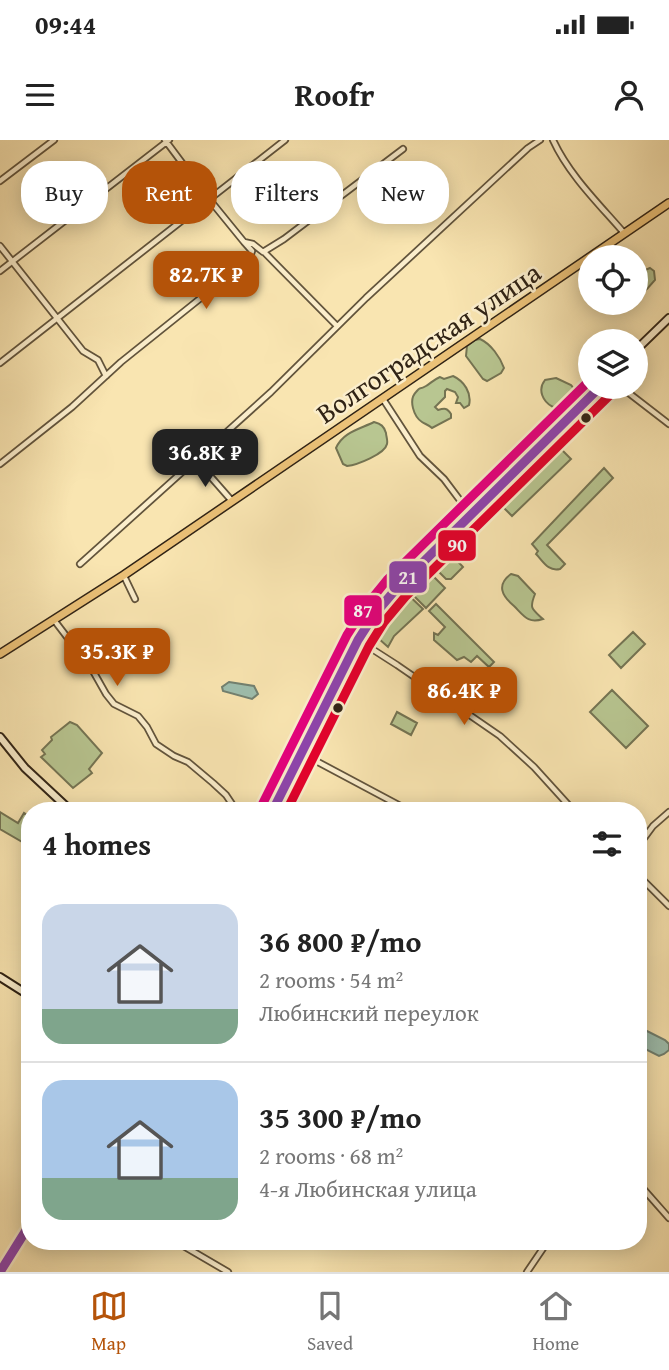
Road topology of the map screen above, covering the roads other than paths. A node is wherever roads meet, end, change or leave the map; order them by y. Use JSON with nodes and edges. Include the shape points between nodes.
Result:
{"nodes":[{"id":1,"x":54,"y":140,"type":"edge"},
{"id":2,"x":285,"y":140,"type":"edge"},
{"id":3,"x":540,"y":140,"type":"edge"},
{"id":4,"x":552,"y":140,"type":"edge"},
{"id":5,"x":167,"y":141,"type":"edge"},
{"id":6,"x":403,"y":149,"type":"dead end"},
{"id":7,"x":181,"y":161,"type":"edge"},
{"id":8,"x":0,"y":180,"type":"edge"},
{"id":9,"x":217,"y":193,"type":"edge"},
{"id":10,"x":669,"y":202,"type":"edge"},
{"id":11,"x":217,"y":209,"type":"edge"},
{"id":12,"x":177,"y":224,"type":"edge"},
{"id":13,"x":624,"y":233,"type":"junction"},
{"id":14,"x":244,"y":242,"type":"junction"},
{"id":15,"x":0,"y":246,"type":"edge"},
{"id":16,"x":263,"y":252,"type":"junction"},
{"id":17,"x":12,"y":261,"type":"junction"},
{"id":18,"x":0,"y":271,"type":"edge"},
{"id":19,"x":58,"y":318,"type":"junction"},
{"id":20,"x":669,"y":318,"type":"edge"},
{"id":21,"x":337,"y":326,"type":"junction"},
{"id":22,"x":648,"y":338,"type":"edge"},
{"id":23,"x":0,"y":363,"type":"edge"},
{"id":24,"x":106,"y":376,"type":"junction"},
{"id":25,"x":383,"y":399,"type":"junction"},
{"id":26,"x":588,"y":399,"type":"edge"},
{"id":27,"x":637,"y":399,"type":"edge"},
{"id":28,"x":669,"y":424,"type":"edge"},
{"id":29,"x":196,"y":460,"type":"junction"},
{"id":30,"x":0,"y":464,"type":"edge"},
{"id":31,"x":232,"y":501,"type":"junction"},
{"id":32,"x":471,"y":516,"type":"junction"},
{"id":33,"x":80,"y":564,"type":"dead end"},
{"id":34,"x":124,"y":575,"type":"junction"},
{"id":35,"x":135,"y":599,"type":"dead end"},
{"id":36,"x":54,"y":620,"type":"junction"},
{"id":37,"x":358,"y":640,"type":"junction"},
{"id":38,"x":0,"y":654,"type":"edge"},
{"id":39,"x":0,"y":737,"type":"edge"},
{"id":40,"x":301,"y":753,"type":"junction"},
{"id":41,"x":278,"y":800,"type":"joint"},
{"id":42,"x":61,"y":802,"type":"edge"},
{"id":43,"x":231,"y":802,"type":"edge"},
{"id":44,"x":282,"y":802,"type":"edge"},
{"id":45,"x":393,"y":802,"type":"edge"},
{"id":46,"x":566,"y":802,"type":"edge"},
{"id":47,"x":669,"y":812,"type":"edge"},
{"id":48,"x":647,"y":834,"type":"edge"},
{"id":49,"x":647,"y":884,"type":"edge"},
{"id":50,"x":669,"y":906,"type":"edge"},
{"id":51,"x":0,"y":977,"type":"edge"},
{"id":52,"x":21,"y":990,"type":"edge"},
{"id":53,"x":647,"y":1193,"type":"edge"},
{"id":54,"x":669,"y":1218,"type":"edge"},
{"id":55,"x":21,"y":1238,"type":"edge"},
{"id":56,"x":190,"y":1250,"type":"edge"},
{"id":57,"x":542,"y":1250,"type":"edge"},
{"id":58,"x":0,"y":1272,"type":"edge"},
{"id":59,"x":228,"y":1272,"type":"edge"},
{"id":60,"x":527,"y":1272,"type":"edge"}],
"edges":[{"from":1,"to":8,"type":"street"},
{"from":2,"to":9,"type":"street"},
{"from":3,"to":21,"type":"street"},
{"from":4,"to":13,"type":"street"},
{"from":5,"to":7,"type":"street"},
{"from":5,"to":17,"type":"street"},
{"from":6,"to":16,"type":"street"},
{"from":10,"to":13,"type":"main road","name":"Волгоградская улица"},
{"from":11,"to":14,"type":"street"},
{"from":12,"to":19,"type":"street"},
{"from":13,"to":25,"type":"main road","name":"Волгоградская улица"},
{"from":14,"to":16,"type":"street"},
{"from":14,"to":24,"type":"street","via":[[252,251],[243,267]]},
{"from":15,"to":17,"type":"street"},
{"from":16,"to":21,"type":"street"},
{"from":17,"to":18,"type":"street"},
{"from":17,"to":19,"type":"street"},
{"from":19,"to":23,"type":"street"},
{"from":19,"to":24,"type":"street","via":[[83,351],[98,360]]},
{"from":20,"to":22,"type":"main road"},
{"from":21,"to":29,"type":"street"},
{"from":24,"to":30,"type":"street"},
{"from":25,"to":31,"type":"main road","name":"Волгоградская улица"},
{"from":25,"to":32,"type":"street","via":[[420,456]]},
{"from":26,"to":32,"type":"main road"},
{"from":27,"to":28,"type":"street"},
{"from":29,"to":31,"type":"street"},
{"from":29,"to":33,"type":"street"},
{"from":31,"to":34,"type":"main road","name":"Волгоградская улица"},
{"from":32,"to":37,"type":"main road","via":[[383,604]]},
{"from":34,"to":35,"type":"street"},
{"from":34,"to":36,"type":"main road","name":"Волгоградская улица"},
{"from":36,"to":38,"type":"main road","name":"Волгоградская улица"},
{"from":36,"to":43,"type":"street","via":[[114,704],[138,716],[156,744],[188,762]]},
{"from":37,"to":40,"type":"main road"},
{"from":37,"to":46,"type":"street","via":[[500,736]]},
{"from":39,"to":42,"type":"main road","via":[[24,768]]},
{"from":40,"to":41,"type":"main road"},
{"from":40,"to":45,"type":"street"},
{"from":41,"to":44,"type":"street"},
{"from":47,"to":48,"type":"street"},
{"from":49,"to":50,"type":"street"},
{"from":51,"to":52,"type":"main road"},
{"from":53,"to":54,"type":"street"},
{"from":55,"to":58,"type":"main road"},
{"from":56,"to":59,"type":"street"},
{"from":57,"to":60,"type":"street"}]}
